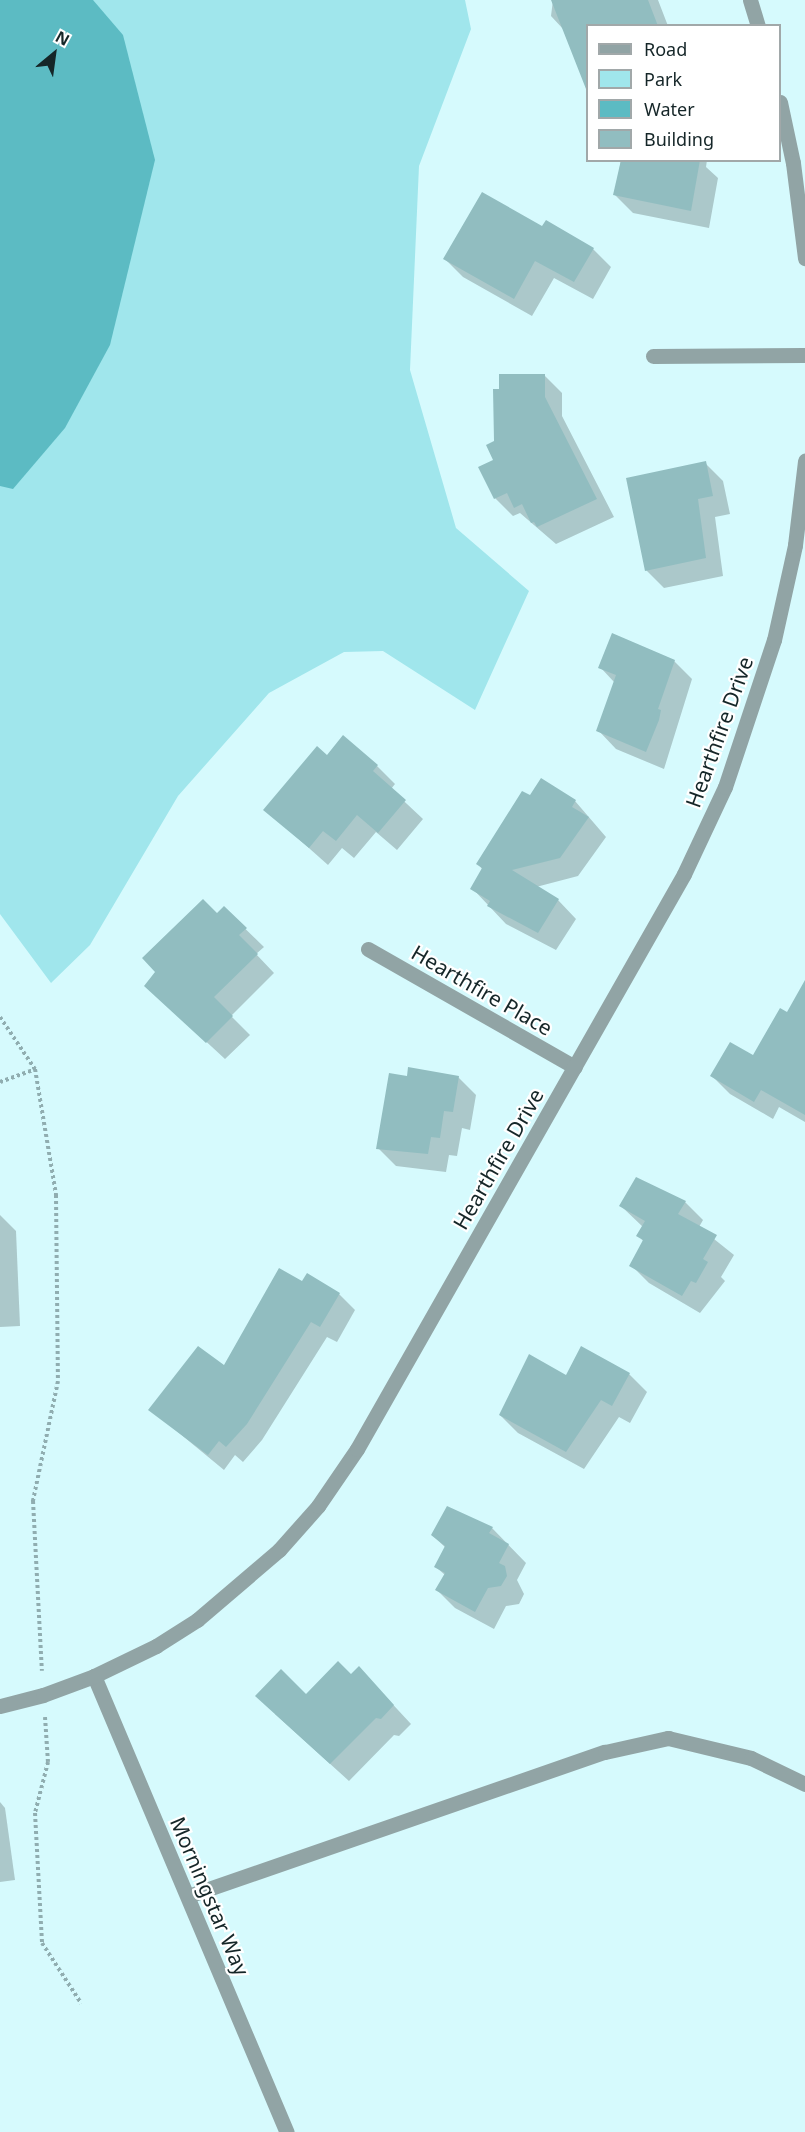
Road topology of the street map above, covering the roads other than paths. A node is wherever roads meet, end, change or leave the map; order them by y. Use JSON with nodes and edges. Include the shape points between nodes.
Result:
{"nodes":[{"id":1,"x":750,"y":0,"type":"edge"},
{"id":2,"x":757,"y":24,"type":"edge"},
{"id":3,"x":781,"y":108,"type":"edge"},
{"id":4,"x":805,"y":258,"type":"edge"},
{"id":5,"x":805,"y":355,"type":"edge"},
{"id":6,"x":653,"y":356,"type":"dead end"},
{"id":7,"x":805,"y":461,"type":"edge"},
{"id":8,"x":368,"y":949,"type":"dead end"},
{"id":9,"x":575,"y":1067,"type":"junction"},
{"id":10,"x":94,"y":1676,"type":"junction"},
{"id":11,"x":0,"y":1706,"type":"edge"},
{"id":12,"x":805,"y":1784,"type":"edge"},
{"id":13,"x":188,"y":1896,"type":"junction"},
{"id":14,"x":287,"y":2132,"type":"edge"}],
"edges":[{"from":1,"to":2,"type":"street"},
{"from":3,"to":4,"type":"street"},
{"from":5,"to":6,"type":"street"},
{"from":7,"to":9,"type":"street","name":"Hearthfire Drive","via":[[795,545],[774,640],[746,733],[684,874]]},
{"from":8,"to":9,"type":"street","name":"Hearthfire Place"},
{"from":9,"to":10,"type":"street","name":"Hearthfire Drive","via":[[357,1449],[318,1506],[279,1550],[229,1596],[156,1646]]},
{"from":10,"to":11,"type":"street","name":"Hearthfire Drive"},
{"from":10,"to":13,"type":"street","name":"Morningstar Way"},
{"from":12,"to":13,"type":"street","via":[[751,1758],[668,1738],[605,1752]]},
{"from":13,"to":14,"type":"street","name":"Morningstar Way"}]}
